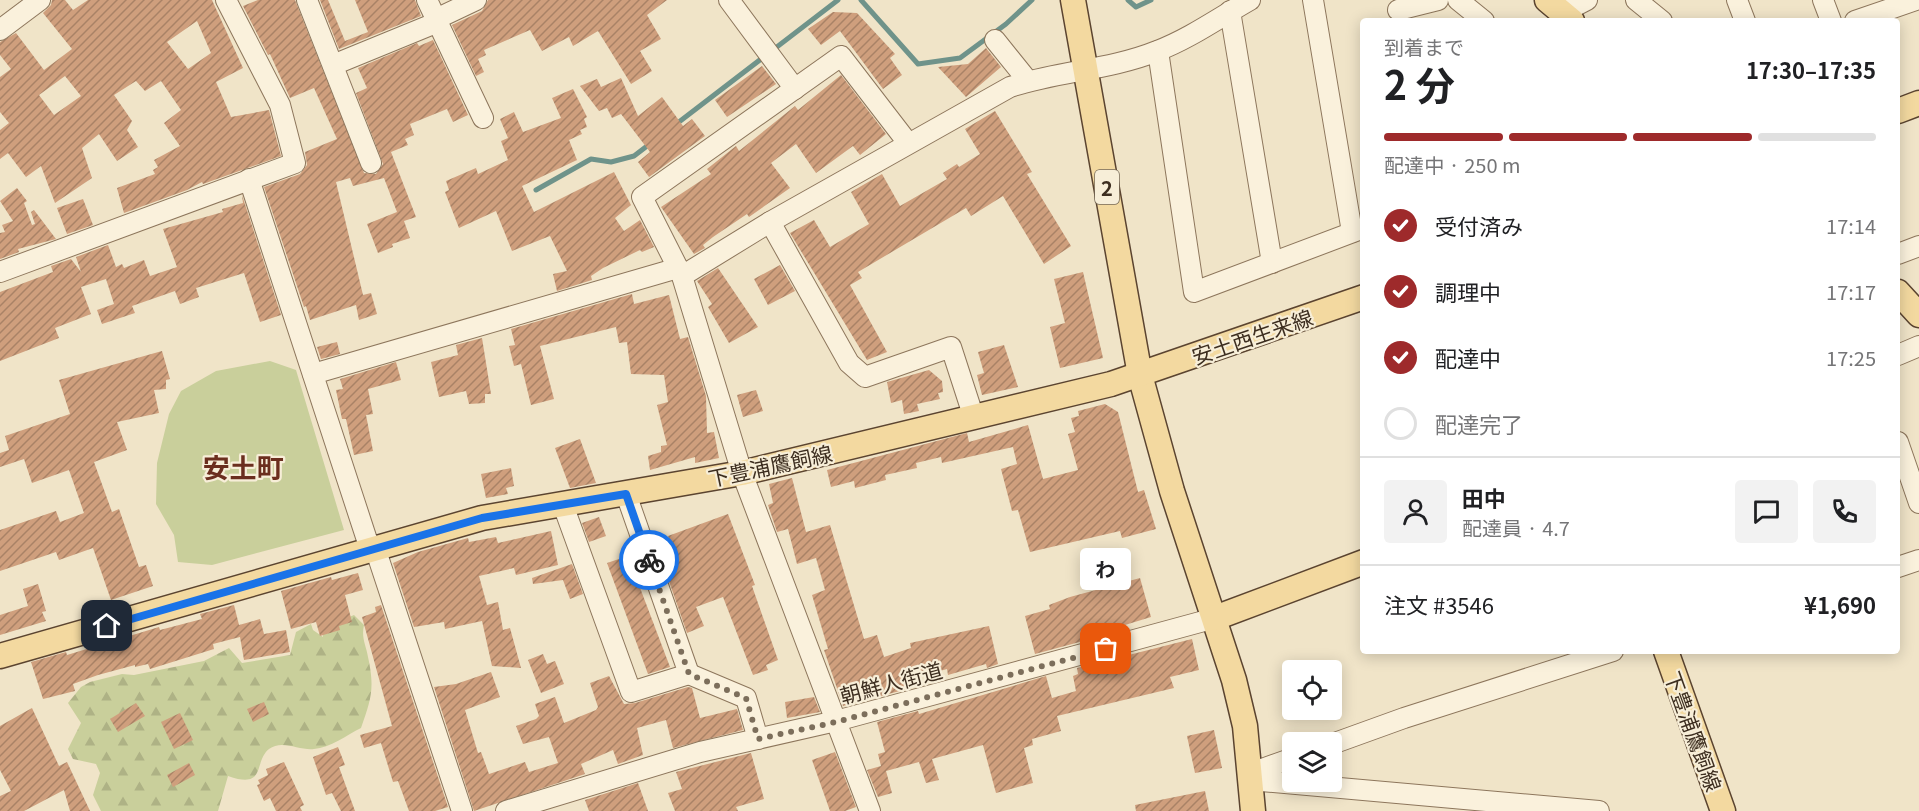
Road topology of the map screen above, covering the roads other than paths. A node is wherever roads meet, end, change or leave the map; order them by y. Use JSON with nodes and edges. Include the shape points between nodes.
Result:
{"nodes":[{"id":1,"x":40,"y":0,"type":"edge"},
{"id":2,"x":226,"y":0,"type":"edge"},
{"id":3,"x":307,"y":0,"type":"edge"},
{"id":4,"x":427,"y":0,"type":"edge"},
{"id":5,"x":476,"y":0,"type":"edge"},
{"id":6,"x":729,"y":0,"type":"edge"},
{"id":7,"x":1073,"y":0,"type":"edge"},
{"id":8,"x":1250,"y":0,"type":"edge"},
{"id":9,"x":1313,"y":0,"type":"edge"},
{"id":10,"x":1438,"y":0,"type":"edge"},
{"id":11,"x":1458,"y":0,"type":"edge"},
{"id":12,"x":1587,"y":0,"type":"edge"},
{"id":13,"x":1636,"y":0,"type":"edge"},
{"id":14,"x":1737,"y":0,"type":"edge"},
{"id":15,"x":1823,"y":0,"type":"edge"},
{"id":16,"x":1913,"y":0,"type":"edge"},
{"id":17,"x":1398,"y":10,"type":"edge"},
{"id":18,"x":1230,"y":11,"type":"junction"},
{"id":19,"x":1560,"y":11,"type":"edge"},
{"id":20,"x":1480,"y":18,"type":"edge"},
{"id":21,"x":1658,"y":18,"type":"edge"},
{"id":22,"x":1744,"y":18,"type":"edge"},
{"id":23,"x":1830,"y":18,"type":"edge"},
{"id":24,"x":1863,"y":18,"type":"edge"},
{"id":25,"x":437,"y":20,"type":"junction"},
{"id":26,"x":0,"y":30,"type":"edge"},
{"id":27,"x":995,"y":40,"type":"dead end"},
{"id":28,"x":1158,"y":51,"type":"junction"},
{"id":29,"x":333,"y":65,"type":"junction"},
{"id":30,"x":1086,"y":71,"type":"junction"},
{"id":31,"x":1028,"y":81,"type":"junction"},
{"id":32,"x":795,"y":89,"type":"junction"},
{"id":33,"x":1919,"y":103,"type":"edge"},
{"id":34,"x":1900,"y":110,"type":"edge"},
{"id":35,"x":483,"y":118,"type":"dead end"},
{"id":36,"x":908,"y":143,"type":"junction"},
{"id":37,"x":371,"y":163,"type":"dead end"},
{"id":38,"x":249,"y":179,"type":"junction"},
{"id":39,"x":770,"y":222,"type":"junction"},
{"id":40,"x":1358,"y":230,"type":"edge"},
{"id":41,"x":1919,"y":246,"type":"edge"},
{"id":42,"x":1900,"y":253,"type":"edge"},
{"id":43,"x":1272,"y":263,"type":"junction"},
{"id":44,"x":1,"y":270,"type":"edge"},
{"id":45,"x":680,"y":272,"type":"junction"},
{"id":46,"x":1900,"y":294,"type":"edge"},
{"id":47,"x":1360,"y":298,"type":"edge"},
{"id":48,"x":1919,"y":315,"type":"edge"},
{"id":49,"x":1919,"y":346,"type":"edge"},
{"id":50,"x":1900,"y":354,"type":"edge"},
{"id":51,"x":314,"y":374,"type":"junction"},
{"id":52,"x":1140,"y":375,"type":"junction"},
{"id":53,"x":974,"y":418,"type":"junction"},
{"id":54,"x":1900,"y":448,"type":"edge"},
{"id":55,"x":742,"y":473,"type":"junction"},
{"id":56,"x":626,"y":494,"type":"junction"},
{"id":57,"x":1919,"y":503,"type":"edge"},
{"id":58,"x":563,"y":505,"type":"junction"},
{"id":59,"x":376,"y":551,"type":"junction"},
{"id":60,"x":1919,"y":560,"type":"edge"},
{"id":61,"x":1360,"y":564,"type":"edge"},
{"id":62,"x":1900,"y":566,"type":"edge"},
{"id":63,"x":1215,"y":618,"type":"junction"},
{"id":64,"x":1604,"y":654,"type":"edge"},
{"id":65,"x":1667,"y":654,"type":"edge"},
{"id":66,"x":0,"y":656,"type":"edge"},
{"id":67,"x":689,"y":674,"type":"junction"},
{"id":68,"x":836,"y":722,"type":"junction"},
{"id":69,"x":758,"y":739,"type":"junction"},
{"id":70,"x":1342,"y":740,"type":"edge"},
{"id":71,"x":1282,"y":762,"type":"edge"},
{"id":72,"x":1248,"y":774,"type":"junction"},
{"id":73,"x":462,"y":811,"type":"edge"},
{"id":74,"x":506,"y":811,"type":"edge"},
{"id":75,"x":870,"y":811,"type":"edge"},
{"id":76,"x":1253,"y":811,"type":"edge"},
{"id":77,"x":1599,"y":811,"type":"edge"},
{"id":78,"x":1723,"y":811,"type":"edge"}],
"edges":[{"from":1,"to":26,"type":"street"},
{"from":2,"to":38,"type":"street","via":[[280,105],[295,163]]},
{"from":3,"to":29,"type":"street"},
{"from":4,"to":25,"type":"street"},
{"from":5,"to":25,"type":"street"},
{"from":6,"to":32,"type":"street"},
{"from":7,"to":30,"type":"main road","number":"2"},
{"from":8,"to":18,"type":"street"},
{"from":9,"to":40,"type":"street"},
{"from":10,"to":17,"type":"street"},
{"from":11,"to":20,"type":"street"},
{"from":12,"to":19,"type":"street"},
{"from":13,"to":21,"type":"street"},
{"from":14,"to":22,"type":"street"},
{"from":15,"to":23,"type":"street"},
{"from":16,"to":24,"type":"street"},
{"from":18,"to":28,"type":"street"},
{"from":18,"to":43,"type":"street"},
{"from":25,"to":29,"type":"street"},
{"from":25,"to":35,"type":"street"},
{"from":27,"to":31,"type":"street"},
{"from":28,"to":30,"type":"street"},
{"from":28,"to":43,"type":"street","via":[[1194,292]]},
{"from":29,"to":37,"type":"street"},
{"from":30,"to":31,"type":"street"},
{"from":30,"to":52,"type":"main road","number":"2"},
{"from":31,"to":36,"type":"street"},
{"from":32,"to":36,"type":"street","via":[[841,56]]},
{"from":32,"to":45,"type":"street","name":"朝鮮人街道","via":[[642,197]]},
{"from":33,"to":34,"type":"main road"},
{"from":36,"to":39,"type":"street"},
{"from":38,"to":44,"type":"street"},
{"from":38,"to":51,"type":"street"},
{"from":39,"to":45,"type":"street"},
{"from":39,"to":53,"type":"street","via":[[849,363],[865,377],[951,347]]},
{"from":40,"to":43,"type":"street"},
{"from":41,"to":42,"type":"street"},
{"from":45,"to":51,"type":"street"},
{"from":45,"to":55,"type":"street","name":"朝鮮人街道"},
{"from":46,"to":48,"type":"main road"},
{"from":47,"to":52,"type":"main road","name":"安土西生来線"},
{"from":49,"to":50,"type":"street"},
{"from":51,"to":59,"type":"street","via":[[367,540]]},
{"from":52,"to":53,"type":"main road","name":"下豊浦鷹飼線"},
{"from":52,"to":63,"type":"main road","via":[[1172,491]]},
{"from":53,"to":55,"type":"main road","name":"下豊浦鷹飼線"},
{"from":54,"to":57,"type":"street"},
{"from":55,"to":56,"type":"main road","name":"下豊浦鷹飼線"},
{"from":55,"to":68,"type":"street","name":"朝鮮人街道"},
{"from":56,"to":58,"type":"main road","name":"下豊浦鷹飼線"},
{"from":56,"to":67,"type":"street"},
{"from":58,"to":59,"type":"main road","name":"下豊浦鷹飼線","via":[[482,518]]},
{"from":58,"to":67,"type":"street","via":[[631,692]]},
{"from":59,"to":66,"type":"main road","name":"下豊浦鷹飼線"},
{"from":59,"to":73,"type":"street"},
{"from":60,"to":62,"type":"street"},
{"from":61,"to":63,"type":"main road"},
{"from":63,"to":68,"type":"street","name":"朝鮮人街道"},
{"from":63,"to":72,"type":"main road","via":[[1245,726]]},
{"from":64,"to":70,"type":"street"},
{"from":65,"to":78,"type":"main road","name":"下豊浦鷹飼線"},
{"from":67,"to":69,"type":"street","via":[[746,698]]},
{"from":68,"to":69,"type":"street"},
{"from":68,"to":75,"type":"street"},
{"from":69,"to":74,"type":"street","via":[[700,752]]},
{"from":71,"to":72,"type":"street"},
{"from":72,"to":76,"type":"main road"},
{"from":72,"to":77,"type":"street","via":[[1261,781]]}]}
